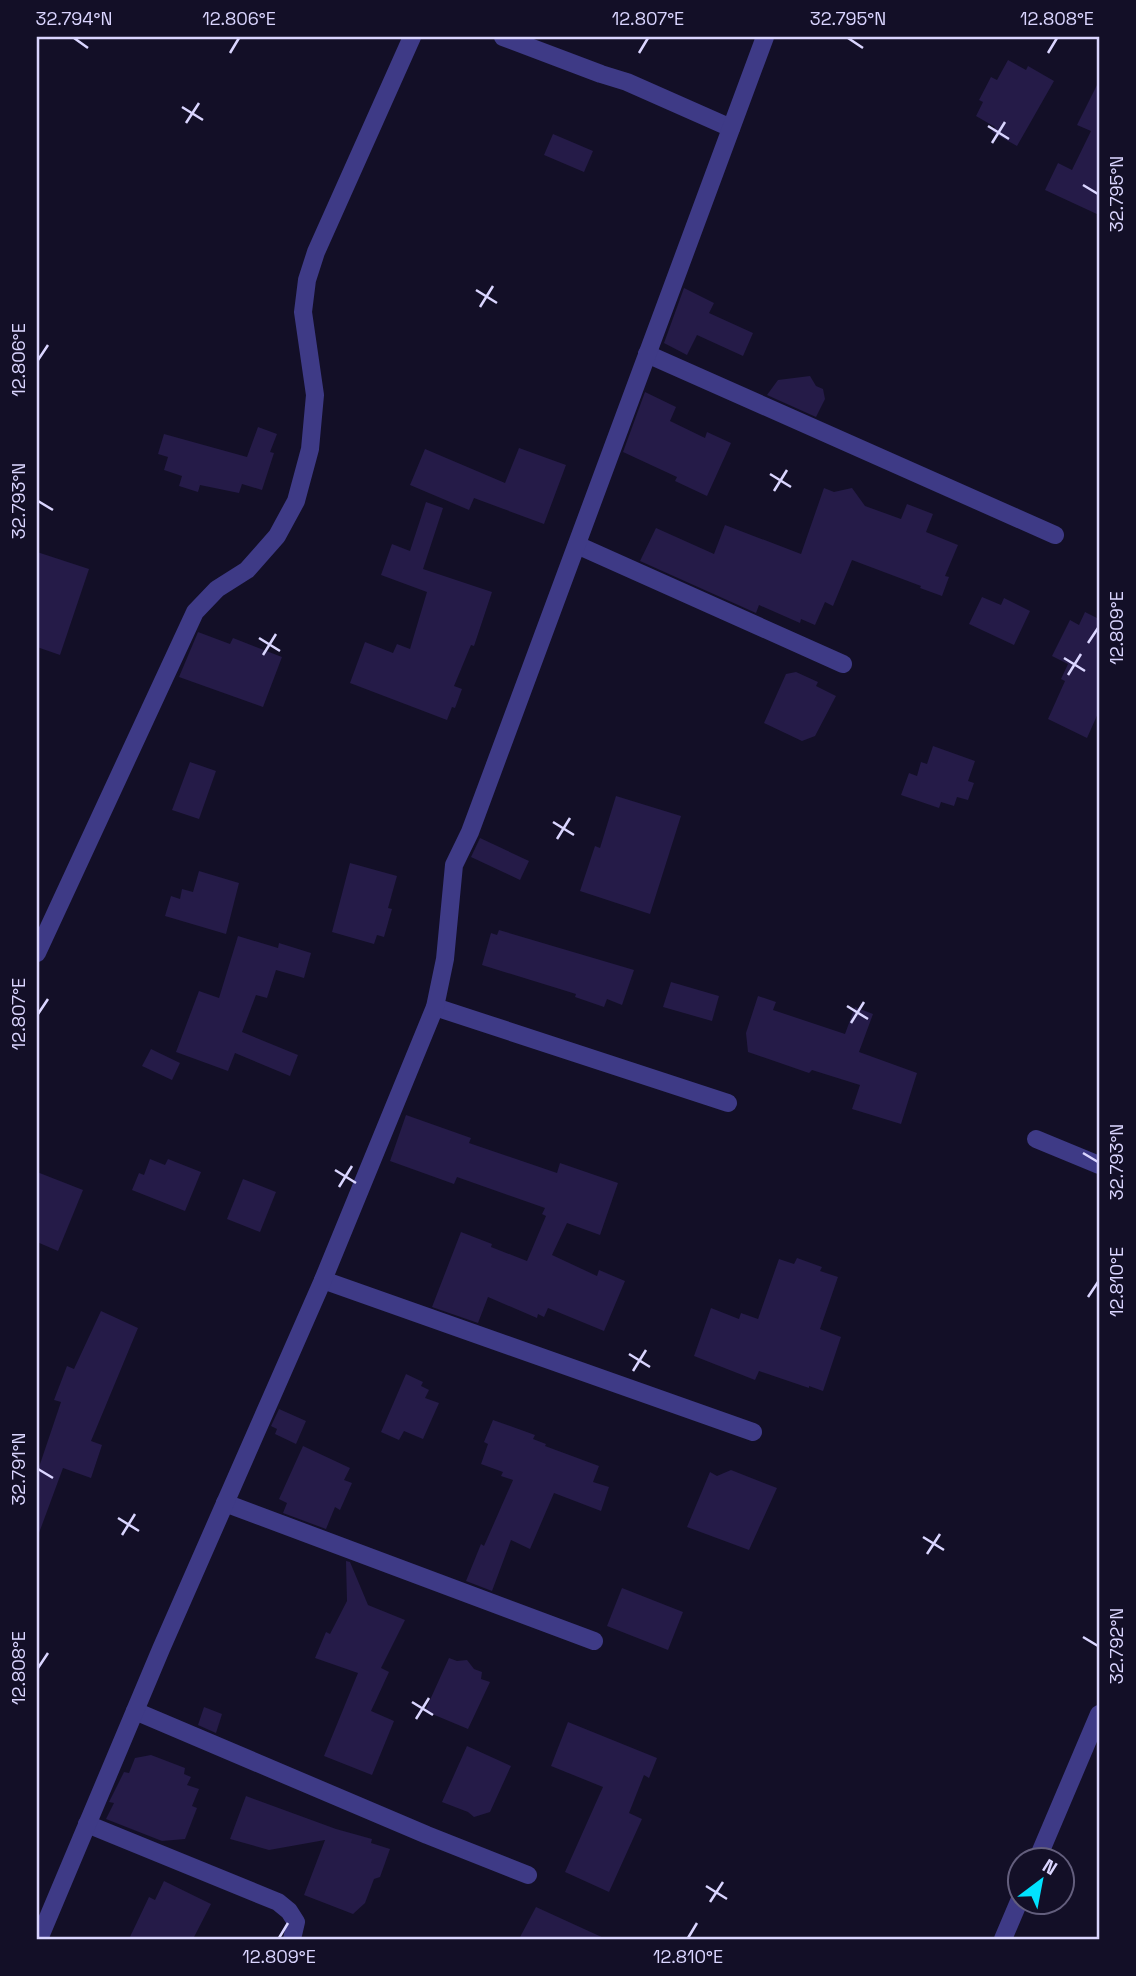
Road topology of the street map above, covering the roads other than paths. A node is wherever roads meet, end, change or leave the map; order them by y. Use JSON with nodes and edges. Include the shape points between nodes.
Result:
{"nodes":[{"id":1,"x":412,"y":37,"type":"edge"},
{"id":2,"x":503,"y":37,"type":"edge"},
{"id":3,"x":765,"y":37,"type":"edge"},
{"id":4,"x":731,"y":128,"type":"junction"},
{"id":5,"x":647,"y":355,"type":"junction"},
{"id":6,"x":1055,"y":535,"type":"dead end"},
{"id":7,"x":577,"y":545,"type":"junction"},
{"id":8,"x":843,"y":664,"type":"dead end"},
{"id":9,"x":37,"y":953,"type":"edge"},
{"id":10,"x":435,"y":1007,"type":"junction"},
{"id":11,"x":728,"y":1103,"type":"dead end"},
{"id":12,"x":1036,"y":1139,"type":"dead end"},
{"id":13,"x":1099,"y":1165,"type":"edge"},
{"id":14,"x":323,"y":1280,"type":"junction"},
{"id":15,"x":753,"y":1432,"type":"dead end"},
{"id":16,"x":225,"y":1503,"type":"junction"},
{"id":17,"x":594,"y":1642,"type":"dead end"},
{"id":18,"x":135,"y":1711,"type":"junction"},
{"id":19,"x":1099,"y":1714,"type":"edge"},
{"id":20,"x":87,"y":1824,"type":"junction"},
{"id":21,"x":1043,"y":1846,"type":"edge"},
{"id":22,"x":528,"y":1875,"type":"dead end"},
{"id":23,"x":1013,"y":1916,"type":"edge"},
{"id":24,"x":39,"y":1939,"type":"edge"},
{"id":25,"x":292,"y":1939,"type":"edge"},
{"id":26,"x":1003,"y":1939,"type":"edge"}],
"edges":[{"from":1,"to":9,"type":"street","via":[[307,280],[303,312],[315,395],[310,449],[296,501],[277,536],[247,570],[217,589],[195,612]]},
{"from":2,"to":4,"type":"street","via":[[627,82]]},
{"from":3,"to":4,"type":"street"},
{"from":4,"to":5,"type":"street"},
{"from":5,"to":6,"type":"street"},
{"from":5,"to":7,"type":"street"},
{"from":7,"to":8,"type":"street"},
{"from":7,"to":10,"type":"street","via":[[454,865],[445,959]]},
{"from":10,"to":11,"type":"street"},
{"from":10,"to":14,"type":"street"},
{"from":12,"to":13,"type":"street"},
{"from":14,"to":15,"type":"street"},
{"from":14,"to":16,"type":"street"},
{"from":16,"to":17,"type":"street"},
{"from":16,"to":18,"type":"street"},
{"from":18,"to":20,"type":"street"},
{"from":18,"to":22,"type":"street"},
{"from":19,"to":21,"type":"street"},
{"from":20,"to":24,"type":"street"},
{"from":20,"to":25,"type":"street","via":[[278,1902],[296,1922]]},
{"from":23,"to":26,"type":"street"}]}
